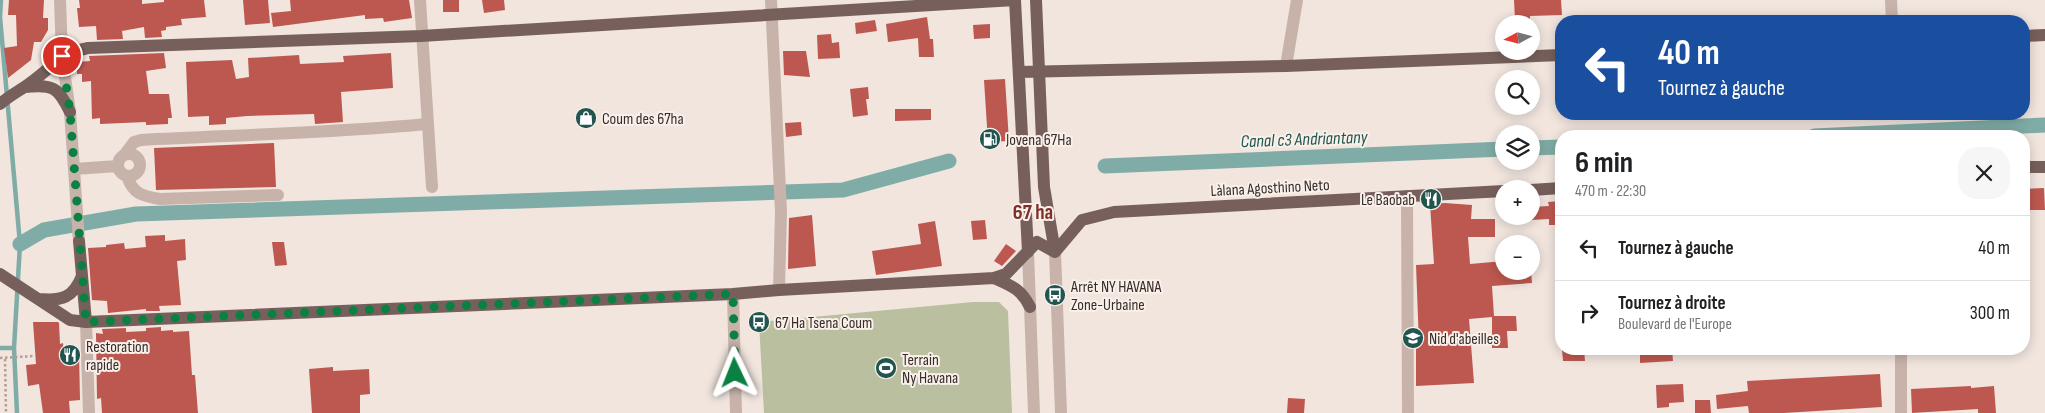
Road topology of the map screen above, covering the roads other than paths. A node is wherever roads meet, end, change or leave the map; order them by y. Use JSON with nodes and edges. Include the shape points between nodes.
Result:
{"nodes":[{"id":1,"x":60,"y":0,"type":"edge"},
{"id":2,"x":420,"y":0,"type":"edge"},
{"id":3,"x":772,"y":0,"type":"edge"},
{"id":4,"x":1015,"y":0,"type":"edge"},
{"id":5,"x":1036,"y":0,"type":"edge"},
{"id":6,"x":1297,"y":0,"type":"edge"},
{"id":7,"x":1891,"y":0,"type":"edge"},
{"id":8,"x":772,"y":14,"type":"junction"},
{"id":9,"x":1892,"y":15,"type":"edge"},
{"id":10,"x":2045,"y":35,"type":"edge"},
{"id":11,"x":421,"y":36,"type":"junction"},
{"id":12,"x":2030,"y":36,"type":"edge"},
{"id":13,"x":1555,"y":54,"type":"edge"},
{"id":14,"x":62,"y":56,"type":"junction"},
{"id":15,"x":1286,"y":66,"type":"junction"},
{"id":16,"x":1039,"y":71,"type":"junction"},
{"id":17,"x":1020,"y":72,"type":"junction"},
{"id":18,"x":22,"y":88,"type":"junction"},
{"id":19,"x":0,"y":104,"type":"edge"},
{"id":20,"x":70,"y":112,"type":"junction"},
{"id":21,"x":427,"y":124,"type":"junction"},
{"id":22,"x":125,"y":154,"type":"junction"},
{"id":23,"x":118,"y":166,"type":"junction"},
{"id":24,"x":2030,"y":167,"type":"edge"},
{"id":25,"x":2045,"y":167,"type":"edge"},
{"id":26,"x":74,"y":169,"type":"junction"},
{"id":27,"x":127,"y":176,"type":"junction"},
{"id":28,"x":432,"y":187,"type":"dead end"},
{"id":29,"x":1555,"y":188,"type":"edge"},
{"id":30,"x":1540,"y":189,"type":"edge"},
{"id":31,"x":1495,"y":191,"type":"edge"},
{"id":32,"x":278,"y":195,"type":"dead end"},
{"id":33,"x":1407,"y":196,"type":"junction"},
{"id":34,"x":80,"y":241,"type":"joint"},
{"id":35,"x":1028,"y":252,"type":"junction"},
{"id":36,"x":1054,"y":252,"type":"junction"},
{"id":37,"x":83,"y":274,"type":"junction"},
{"id":38,"x":3,"y":276,"type":"edge"},
{"id":39,"x":994,"y":278,"type":"junction"},
{"id":40,"x":779,"y":290,"type":"junction"},
{"id":41,"x":733,"y":294,"type":"junction"},
{"id":42,"x":36,"y":298,"type":"junction"},
{"id":43,"x":1030,"y":307,"type":"junction"},
{"id":44,"x":86,"y":322,"type":"junction"},
{"id":45,"x":1901,"y":355,"type":"edge"},
{"id":46,"x":89,"y":413,"type":"edge"},
{"id":47,"x":736,"y":413,"type":"edge"},
{"id":48,"x":1034,"y":413,"type":"edge"},
{"id":49,"x":1062,"y":413,"type":"edge"},
{"id":50,"x":1408,"y":413,"type":"edge"},
{"id":51,"x":1901,"y":413,"type":"edge"}],
"edges":[{"from":1,"to":14,"type":"street"},
{"from":2,"to":11,"type":"street"},
{"from":3,"to":8,"type":"street"},
{"from":4,"to":8,"type":"main road"},
{"from":4,"to":17,"type":"main road"},
{"from":5,"to":16,"type":"main road"},
{"from":6,"to":15,"type":"street"},
{"from":7,"to":9,"type":"street"},
{"from":8,"to":11,"type":"main road"},
{"from":8,"to":40,"type":"street","via":[[781,212]]},
{"from":10,"to":12,"type":"main road"},
{"from":11,"to":14,"type":"main road","via":[[88,48]]},
{"from":11,"to":21,"type":"street"},
{"from":13,"to":15,"type":"main road"},
{"from":14,"to":18,"type":"main road"},
{"from":14,"to":20,"type":"street"},
{"from":15,"to":16,"type":"main road"},
{"from":16,"to":17,"type":"main road"},
{"from":16,"to":36,"type":"main road","via":[[1044,187]]},
{"from":17,"to":35,"type":"main road"},
{"from":18,"to":19,"type":"main road"},
{"from":18,"to":20,"type":"main road","via":[[53,87]]},
{"from":20,"to":26,"type":"street"},
{"from":21,"to":22,"type":"street","via":[[319,133],[141,140],[134,142]]},
{"from":21,"to":28,"type":"street"},
{"from":22,"to":23,"type":"street"},
{"from":22,"to":27,"type":"street","via":[[135,155],[140,164],[136,173]]},
{"from":23,"to":26,"type":"street"},
{"from":23,"to":27,"type":"street"},
{"from":24,"to":25,"type":"main road"},
{"from":26,"to":34,"type":"street"},
{"from":27,"to":32,"type":"street","via":[[136,192],[160,199]]},
{"from":29,"to":30,"type":"main road"},
{"from":31,"to":33,"type":"main road","name":"Làlana Agosthino Neto"},
{"from":33,"to":36,"type":"main road","name":"Làlana Agosthino Neto","via":[[1114,212],[1082,220]]},
{"from":33,"to":50,"type":"street"},
{"from":34,"to":37,"type":"main road"},
{"from":35,"to":36,"type":"main road","via":[[1037,242]]},
{"from":35,"to":39,"type":"main road","via":[[1006,274]]},
{"from":35,"to":43,"type":"street"},
{"from":36,"to":49,"type":"street"},
{"from":37,"to":42,"type":"main road","via":[[73,292],[65,297]]},
{"from":37,"to":44,"type":"main road"},
{"from":38,"to":42,"type":"main road"},
{"from":39,"to":40,"type":"main road"},
{"from":39,"to":43,"type":"main road","via":[[1013,286],[1024,295]]},
{"from":40,"to":41,"type":"main road"},
{"from":41,"to":44,"type":"main road"},
{"from":41,"to":47,"type":"street"},
{"from":42,"to":44,"type":"main road","via":[[70,320]]},
{"from":43,"to":48,"type":"street"},
{"from":44,"to":46,"type":"street"},
{"from":45,"to":51,"type":"street"}]}
